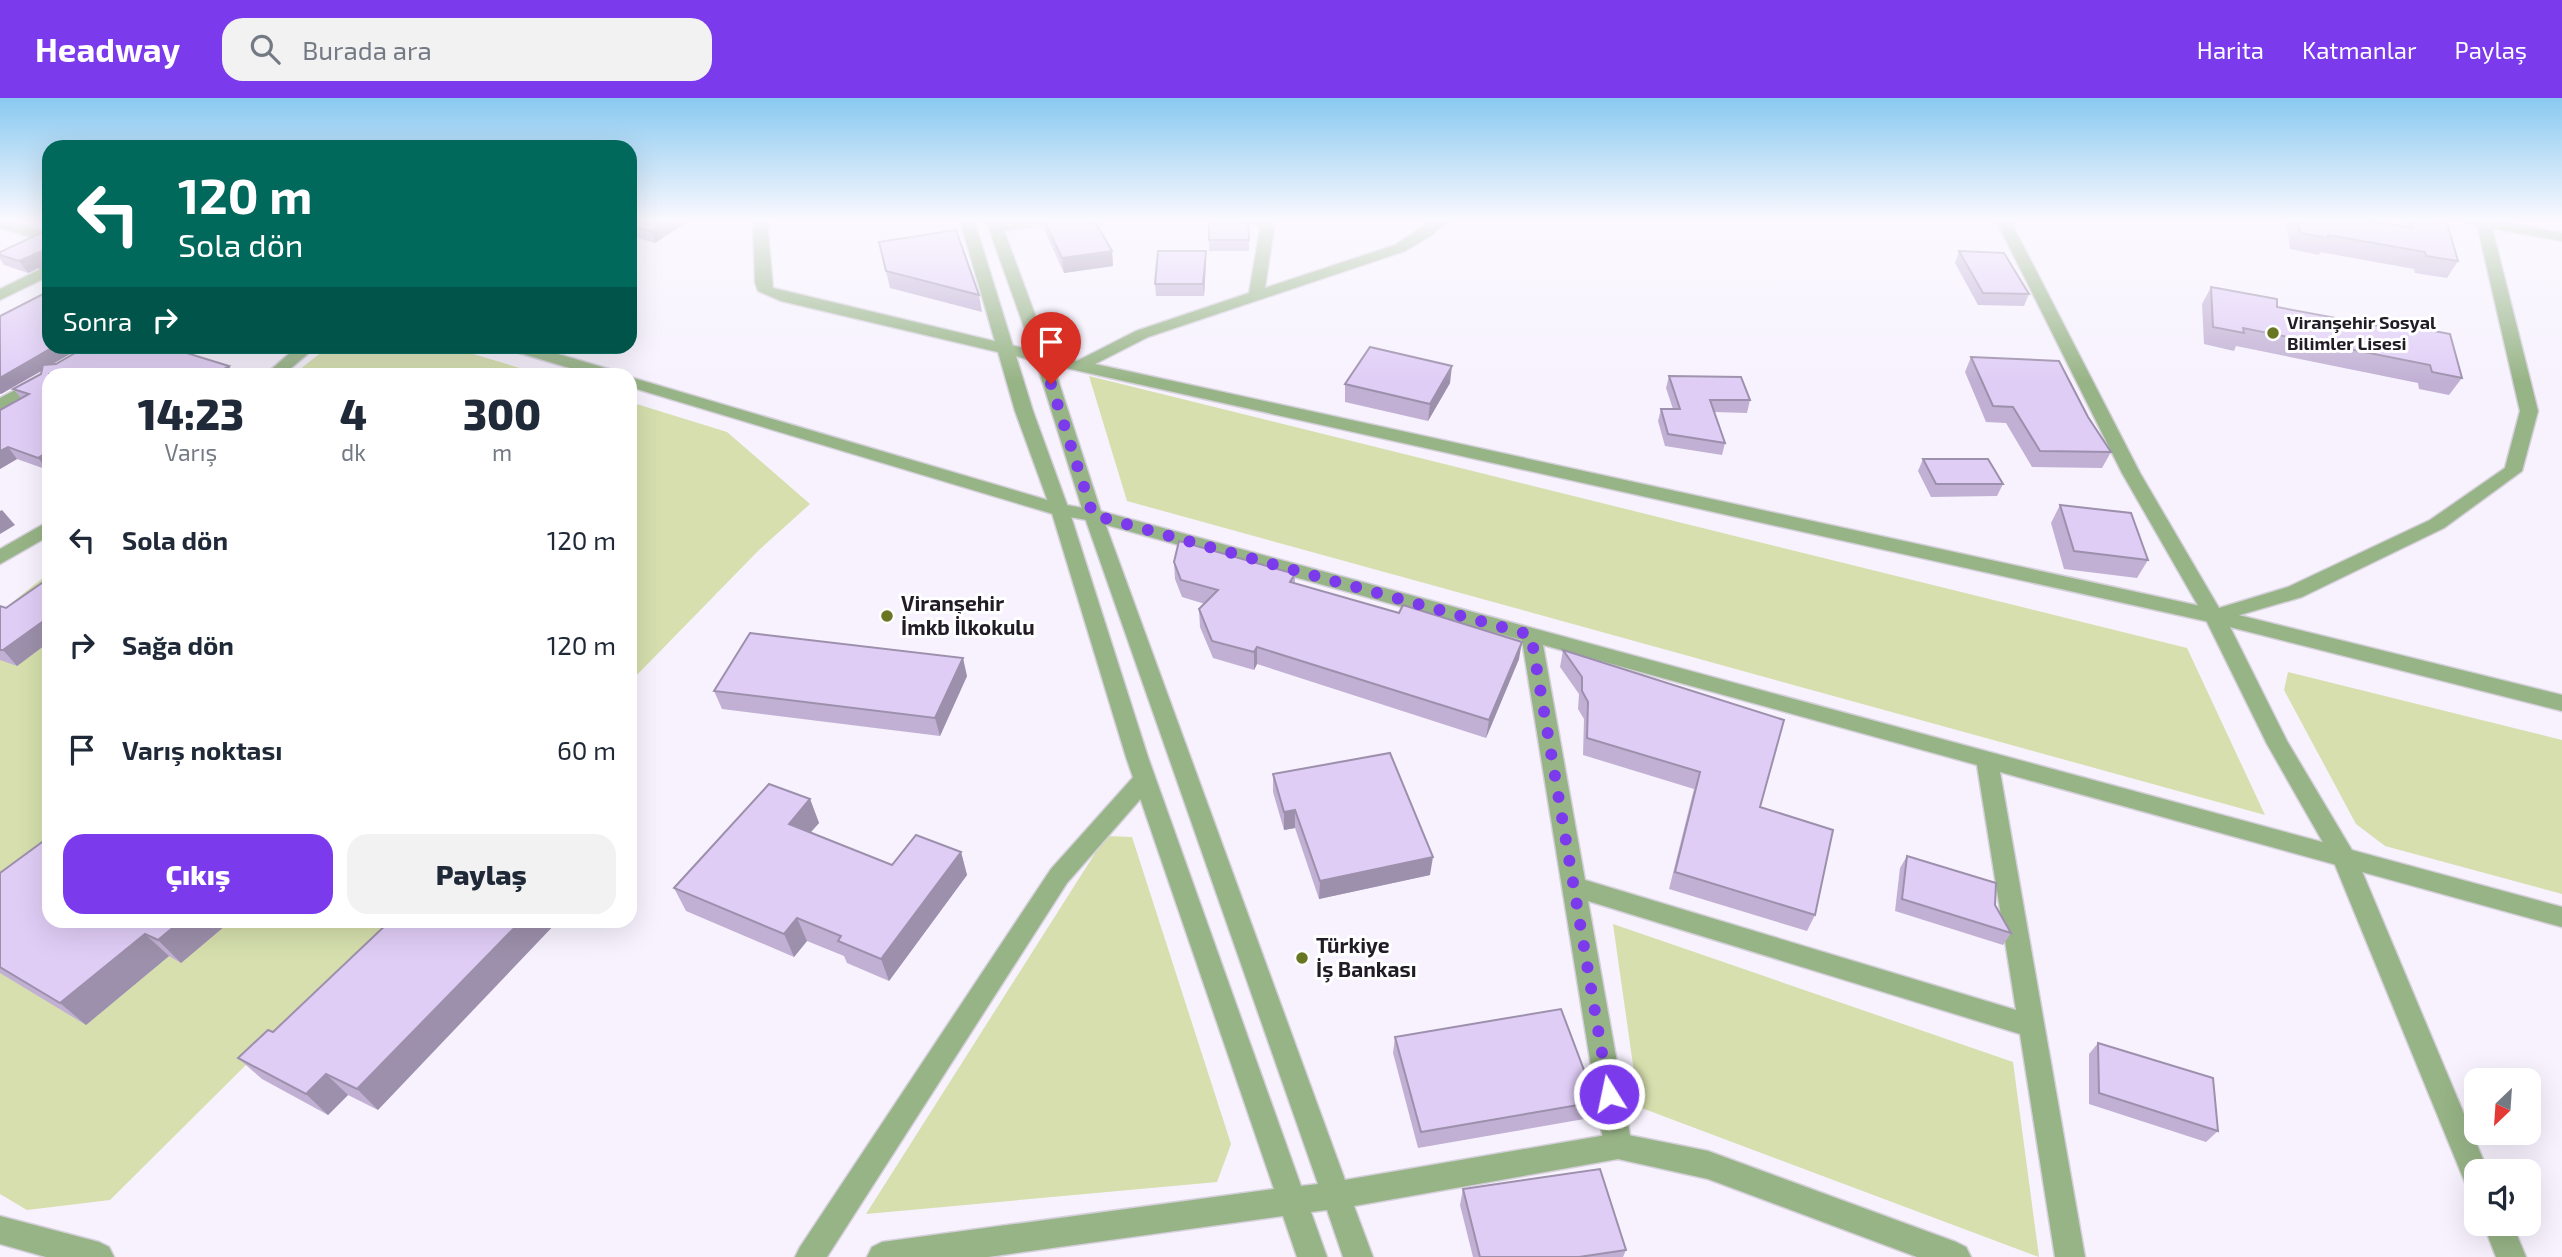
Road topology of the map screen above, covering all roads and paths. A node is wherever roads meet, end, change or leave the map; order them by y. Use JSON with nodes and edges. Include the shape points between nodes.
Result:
{"nodes":[{"id":1,"x":41,"y":274,"type":"edge"},
{"id":2,"x":763,"y":274,"type":"edge"},
{"id":3,"x":983,"y":274,"type":"edge"},
{"id":4,"x":1012,"y":274,"type":"edge"},
{"id":5,"x":1260,"y":274,"type":"edge"},
{"id":6,"x":1323,"y":274,"type":"edge"},
{"id":7,"x":2030,"y":274,"type":"edge"},
{"id":8,"x":2492,"y":274,"type":"edge"},
{"id":9,"x":0,"y":295,"type":"edge"},
{"id":10,"x":1256,"y":297,"type":"junction"},
{"id":11,"x":1006,"y":349,"type":"junction"},
{"id":12,"x":299,"y":354,"type":"edge"},
{"id":13,"x":539,"y":354,"type":"edge"},
{"id":14,"x":1042,"y":358,"type":"junction"},
{"id":15,"x":1079,"y":366,"type":"junction"},
{"id":16,"x":282,"y":368,"type":"edge"},
{"id":17,"x":586,"y":368,"type":"edge"},
{"id":18,"x":42,"y":381,"type":"edge"},
{"id":19,"x":637,"y":384,"type":"edge"},
{"id":20,"x":0,"y":405,"type":"edge"},
{"id":21,"x":1059,"y":510,"type":"junction"},
{"id":22,"x":1093,"y":515,"type":"junction"},
{"id":23,"x":42,"y":531,"type":"edge"},
{"id":24,"x":0,"y":558,"type":"edge"},
{"id":25,"x":2214,"y":616,"type":"junction"},
{"id":26,"x":1531,"y":635,"type":"junction"},
{"id":27,"x":2562,"y":703,"type":"edge"},
{"id":28,"x":1987,"y":759,"type":"junction"},
{"id":29,"x":1144,"y":780,"type":"junction"},
{"id":30,"x":2344,"y":857,"type":"junction"},
{"id":31,"x":1573,"y":886,"type":"junction"},
{"id":32,"x":2562,"y":917,"type":"edge"},
{"id":33,"x":2030,"y":1026,"type":"junction"},
{"id":34,"x":1618,"y":1146,"type":"junction"},
{"id":35,"x":2469,"y":1159,"type":"edge"},
{"id":36,"x":1336,"y":1195,"type":"junction"},
{"id":37,"x":1293,"y":1201,"type":"junction"},
{"id":38,"x":0,"y":1230,"type":"edge"},
{"id":39,"x":2502,"y":1236,"type":"edge"},
{"id":40,"x":99,"y":1257,"type":"edge"},
{"id":41,"x":810,"y":1257,"type":"edge"},
{"id":42,"x":882,"y":1257,"type":"edge"},
{"id":43,"x":1312,"y":1257,"type":"edge"},
{"id":44,"x":1358,"y":1257,"type":"edge"},
{"id":45,"x":1956,"y":1257,"type":"edge"},
{"id":46,"x":2070,"y":1257,"type":"edge"},
{"id":47,"x":2511,"y":1257,"type":"edge"}],
"edges":[{"from":1,"to":9,"type":"street"},
{"from":2,"to":11,"type":"street","via":[[766,291]]},
{"from":3,"to":11,"type":"street"},
{"from":4,"to":14,"type":"street"},
{"from":5,"to":10,"type":"street"},
{"from":6,"to":10,"type":"street"},
{"from":7,"to":25,"type":"street","via":[[2131,473]]},
{"from":8,"to":25,"type":"street","via":[[2529,411],[2513,471],[2437,524],[2295,592]]},
{"from":10,"to":15,"type":"street","via":[[1142,334]]},
{"from":11,"to":14,"type":"street"},
{"from":11,"to":21,"type":"street"},
{"from":12,"to":16,"type":"street"},
{"from":13,"to":17,"type":"street"},
{"from":14,"to":15,"type":"street"},
{"from":14,"to":22,"type":"street"},
{"from":15,"to":25,"type":"street"},
{"from":18,"to":20,"type":"street"},
{"from":19,"to":21,"type":"street"},
{"from":21,"to":22,"type":"street"},
{"from":21,"to":29,"type":"street"},
{"from":22,"to":26,"type":"street"},
{"from":22,"to":36,"type":"street"},
{"from":23,"to":24,"type":"street"},
{"from":25,"to":27,"type":"street"},
{"from":25,"to":30,"type":"street","via":[[2278,744]]},
{"from":26,"to":28,"type":"street"},
{"from":26,"to":31,"type":"street"},
{"from":28,"to":30,"type":"street"},
{"from":28,"to":33,"type":"street"},
{"from":29,"to":37,"type":"street"},
{"from":29,"to":41,"type":"street","via":[[1059,876]]},
{"from":30,"to":32,"type":"street"},
{"from":30,"to":35,"type":"street"},
{"from":31,"to":33,"type":"street"},
{"from":31,"to":34,"type":"street"},
{"from":33,"to":46,"type":"street"},
{"from":34,"to":36,"type":"street"},
{"from":34,"to":45,"type":"street","via":[[1709,1165]]},
{"from":36,"to":37,"type":"street"},
{"from":36,"to":44,"type":"street"},
{"from":37,"to":42,"type":"street"},
{"from":37,"to":43,"type":"street"},
{"from":38,"to":40,"type":"street"},
{"from":39,"to":47,"type":"street"}]}
